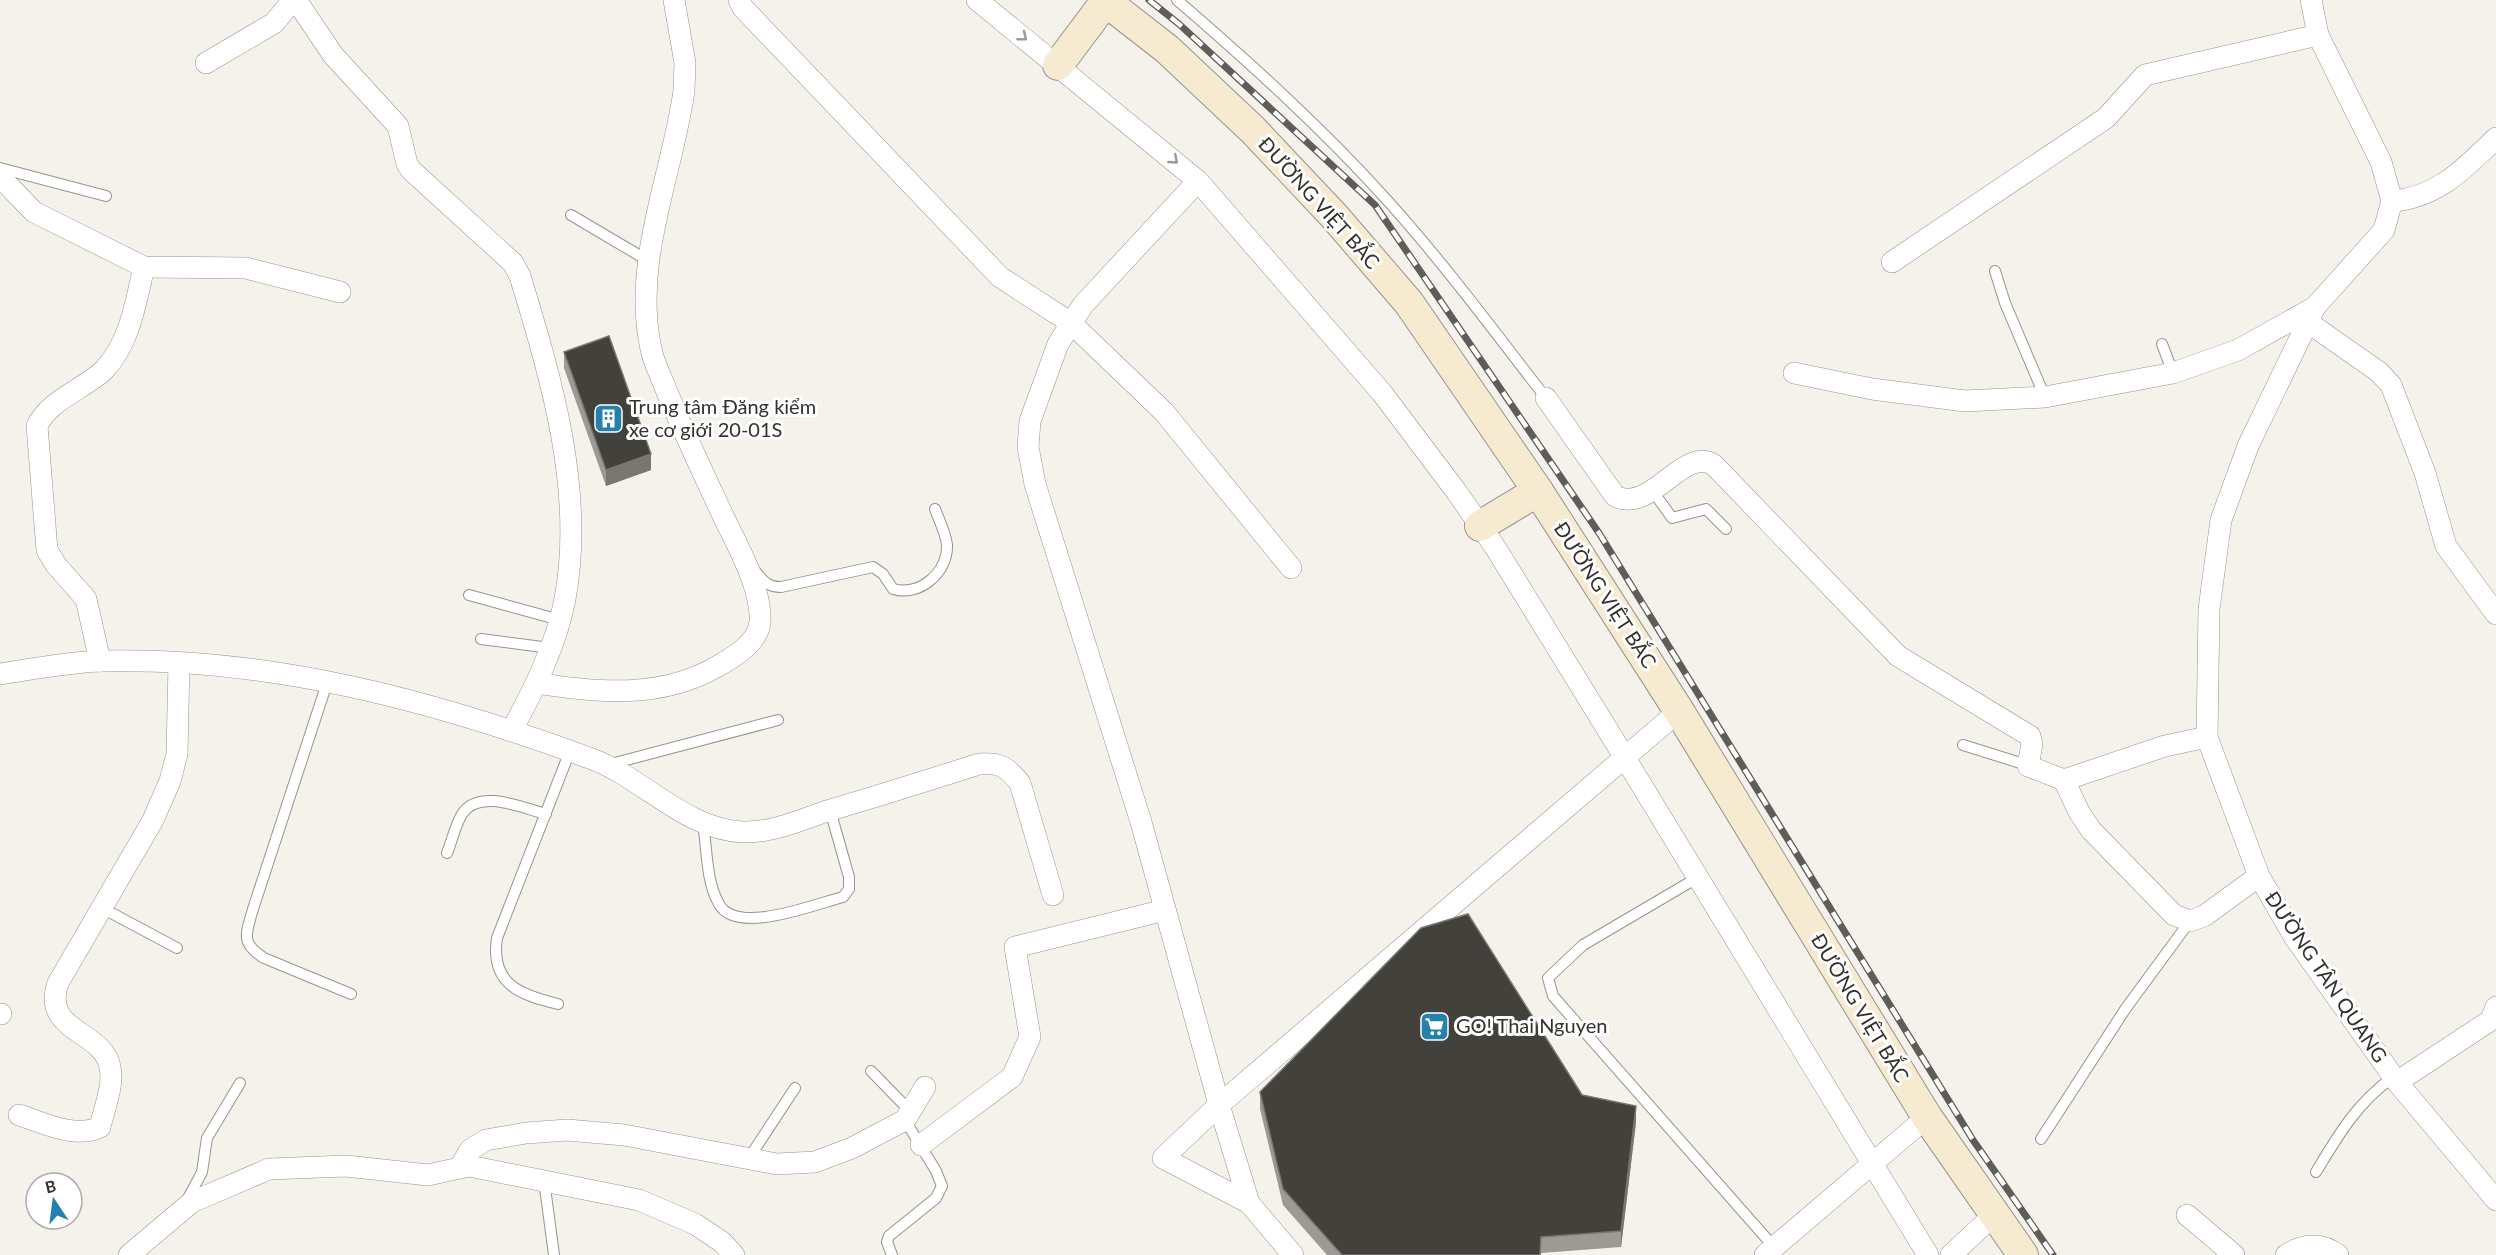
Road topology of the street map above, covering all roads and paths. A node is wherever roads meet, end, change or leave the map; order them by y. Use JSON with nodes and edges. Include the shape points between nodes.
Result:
{"nodes":[{"id":1,"x":295,"y":0,"type":"edge"},
{"id":2,"x":674,"y":0,"type":"edge"},
{"id":3,"x":739,"y":0,"type":"edge"},
{"id":4,"x":977,"y":0,"type":"edge"},
{"id":5,"x":1177,"y":0,"type":"edge"},
{"id":6,"x":2311,"y":0,"type":"edge"},
{"id":7,"x":1105,"y":1,"type":"edge"},
{"id":8,"x":2318,"y":35,"type":"junction"},
{"id":9,"x":206,"y":63,"type":"dead end"},
{"id":10,"x":1058,"y":65,"type":"junction"},
{"id":11,"x":2496,"y":138,"type":"edge"},
{"id":12,"x":0,"y":168,"type":"edge"},
{"id":13,"x":0,"y":177,"type":"edge"},
{"id":14,"x":1198,"y":182,"type":"junction"},
{"id":15,"x":106,"y":196,"type":"dead end"},
{"id":16,"x":2392,"y":201,"type":"junction"},
{"id":17,"x":571,"y":215,"type":"dead end"},
{"id":18,"x":647,"y":260,"type":"junction"},
{"id":19,"x":1892,"y":262,"type":"dead end"},
{"id":20,"x":144,"y":267,"type":"junction"},
{"id":21,"x":1995,"y":271,"type":"dead end"},
{"id":22,"x":340,"y":292,"type":"dead end"},
{"id":23,"x":2312,"y":315,"type":"junction"},
{"id":24,"x":1071,"y":323,"type":"junction"},
{"id":25,"x":2162,"y":344,"type":"dead end"},
{"id":26,"x":1794,"y":373,"type":"dead end"},
{"id":27,"x":2173,"y":373,"type":"junction"},
{"id":28,"x":2045,"y":397,"type":"junction"},
{"id":29,"x":1546,"y":398,"type":"joint"},
{"id":30,"x":1652,"y":490,"type":"junction"},
{"id":31,"x":1538,"y":491,"type":"junction"},
{"id":32,"x":935,"y":509,"type":"dead end"},
{"id":33,"x":1480,"y":526,"type":"junction"},
{"id":34,"x":1726,"y":529,"type":"dead end"},
{"id":35,"x":743,"y":555,"type":"junction"},
{"id":36,"x":1291,"y":568,"type":"dead end"},
{"id":37,"x":469,"y":595,"type":"dead end"},
{"id":38,"x":2496,"y":614,"type":"edge"},
{"id":39,"x":560,"y":620,"type":"junction"},
{"id":40,"x":481,"y":639,"type":"dead end"},
{"id":41,"x":550,"y":648,"type":"junction"},
{"id":42,"x":100,"y":661,"type":"junction"},
{"id":43,"x":179,"y":663,"type":"junction"},
{"id":44,"x":0,"y":674,"type":"edge"},
{"id":45,"x":328,"y":680,"type":"junction"},
{"id":46,"x":537,"y":683,"type":"junction"},
{"id":47,"x":1679,"y":711,"type":"junction"},
{"id":48,"x":778,"y":720,"type":"dead end"},
{"id":49,"x":512,"y":730,"type":"junction"},
{"id":50,"x":2206,"y":737,"type":"junction"},
{"id":51,"x":1963,"y":745,"type":"dead end"},
{"id":52,"x":570,"y":751,"type":"junction"},
{"id":53,"x":1625,"y":758,"type":"junction"},
{"id":54,"x":607,"y":765,"type":"junction"},
{"id":55,"x":2027,"y":765,"type":"junction"},
{"id":56,"x":2064,"y":780,"type":"junction"},
{"id":57,"x":830,"y":810,"type":"junction"},
{"id":58,"x":546,"y":814,"type":"junction"},
{"id":59,"x":703,"y":823,"type":"junction"},
{"id":60,"x":447,"y":854,"type":"dead end"},
{"id":61,"x":2259,"y":876,"type":"junction"},
{"id":62,"x":1697,"y":878,"type":"junction"},
{"id":63,"x":1053,"y":895,"type":"dead end"},
{"id":64,"x":102,"y":908,"type":"junction"},
{"id":65,"x":1165,"y":910,"type":"junction"},
{"id":66,"x":2190,"y":921,"type":"junction"},
{"id":67,"x":177,"y":948,"type":"dead end"},
{"id":68,"x":351,"y":994,"type":"dead end"},
{"id":69,"x":558,"y":1004,"type":"dead end"},
{"id":70,"x":2496,"y":1007,"type":"edge"},
{"id":71,"x":871,"y":1071,"type":"dead end"},
{"id":72,"x":2395,"y":1079,"type":"junction"},
{"id":73,"x":240,"y":1083,"type":"dead end"},
{"id":74,"x":925,"y":1087,"type":"dead end"},
{"id":75,"x":795,"y":1088,"type":"dead end"},
{"id":76,"x":1219,"y":1105,"type":"junction"},
{"id":77,"x":19,"y":1116,"type":"dead end"},
{"id":78,"x":908,"y":1116,"type":"junction"},
{"id":79,"x":1927,"y":1117,"type":"junction"},
{"id":80,"x":2041,"y":1139,"type":"dead end"},
{"id":81,"x":921,"y":1146,"type":"junction"},
{"id":82,"x":749,"y":1158,"type":"junction"},
{"id":83,"x":1873,"y":1163,"type":"junction"},
{"id":84,"x":460,"y":1167,"type":"junction"},
{"id":85,"x":2316,"y":1172,"type":"dead end"},
{"id":86,"x":543,"y":1180,"type":"junction"},
{"id":87,"x":2496,"y":1200,"type":"edge"},
{"id":88,"x":1249,"y":1203,"type":"junction"},
{"id":89,"x":183,"y":1208,"type":"junction"},
{"id":90,"x":1996,"y":1213,"type":"junction"},
{"id":91,"x":2187,"y":1215,"type":"dead end"},
{"id":92,"x":1770,"y":1251,"type":"edge"},
{"id":93,"x":129,"y":1255,"type":"edge"},
{"id":94,"x":554,"y":1255,"type":"edge"},
{"id":95,"x":734,"y":1255,"type":"edge"},
{"id":96,"x":892,"y":1255,"type":"edge"},
{"id":97,"x":1293,"y":1255,"type":"edge"},
{"id":98,"x":1928,"y":1255,"type":"edge"},
{"id":99,"x":1951,"y":1255,"type":"edge"},
{"id":100,"x":2023,"y":1255,"type":"edge"},
{"id":101,"x":2234,"y":1255,"type":"edge"},
{"id":102,"x":2286,"y":1255,"type":"edge"},
{"id":103,"x":2338,"y":1255,"type":"edge"}],
"edges":[{"from":1,"to":9,"type":"street","via":[[274,23]]},
{"from":1,"to":39,"type":"street","via":[[333,55],[398,126],[407,164],[513,263],[520,276],[546,360],[561,435],[570,548]]},
{"from":2,"to":18,"type":"street","via":[[685,63],[684,91]]},
{"from":3,"to":24,"type":"street","via":[[743,9],[1000,277]]},
{"from":4,"to":10,"type":"street","one_way":true},
{"from":5,"to":29,"type":"lane","via":[[1305,115],[1386,199]]},
{"from":6,"to":8,"type":"street","name":"ĐƯỜNG TÂN QUANG"},
{"from":7,"to":10,"type":"main road"},
{"from":7,"to":31,"type":"main road","name":"ĐƯỜNG VIỆT BẮC","via":[[1167,49],[1335,217],[1409,303]]},
{"from":8,"to":16,"type":"street","name":"ĐƯỜNG TÂN QUANG","via":[[2381,162]]},
{"from":8,"to":19,"type":"street","via":[[2145,75],[2106,118]]},
{"from":10,"to":14,"type":"street","one_way":true},
{"from":11,"to":16,"type":"street","via":[[2435,191],[2413,200]]},
{"from":12,"to":15,"type":"lane"},
{"from":13,"to":20,"type":"street","via":[[34,212]]},
{"from":14,"to":24,"type":"street"},
{"from":14,"to":33,"type":"street","via":[[1382,393]]},
{"from":16,"to":23,"type":"street","name":"ĐƯỜNG TÂN QUANG","via":[[2385,230]]},
{"from":17,"to":18,"type":"lane"},
{"from":18,"to":35,"type":"street","via":[[651,351],[686,439]]},
{"from":20,"to":22,"type":"street","via":[[246,268]]},
{"from":20,"to":42,"type":"street","via":[[134,313],[115,355],[103,370],[50,409],[37,426],[47,549],[86,599]]},
{"from":21,"to":28,"type":"lane"},
{"from":23,"to":27,"type":"street","via":[[2238,350]]},
{"from":23,"to":38,"type":"street","via":[[2391,385],[2425,473],[2446,546]]},
{"from":23,"to":50,"type":"street","name":"ĐƯỜNG TÂN QUANG","via":[[2248,446],[2221,520],[2209,609]]},
{"from":24,"to":36,"type":"street","via":[[1164,412]]},
{"from":24,"to":65,"type":"street","via":[[1058,345],[1030,421],[1028,447],[1035,484]]},
{"from":25,"to":27,"type":"lane"},
{"from":26,"to":28,"type":"street","via":[[1872,389],[1965,401]]},
{"from":27,"to":28,"type":"street"},
{"from":29,"to":30,"type":"street","via":[[1615,496],[1631,501]]},
{"from":30,"to":34,"type":"lane","via":[[1672,518],[1706,509]]},
{"from":30,"to":55,"type":"street","via":[[1697,462],[1709,461],[1899,656],[2030,736]]},
{"from":31,"to":33,"type":"main road"},
{"from":31,"to":47,"type":"main road","name":"ĐƯỜNG VIỆT BẮC"},
{"from":32,"to":35,"type":"lane","via":[[947,544],[939,573],[904,591],[893,589],[873,567],[771,587]]},
{"from":33,"to":53,"type":"street"},
{"from":35,"to":46,"type":"street","via":[[760,623],[752,641],[734,657],[706,673],[646,689],[592,692]]},
{"from":37,"to":39,"type":"lane"},
{"from":39,"to":41,"type":"street"},
{"from":40,"to":41,"type":"lane"},
{"from":41,"to":46,"type":"street"},
{"from":42,"to":43,"type":"street"},
{"from":42,"to":44,"type":"street"},
{"from":43,"to":45,"type":"street"},
{"from":43,"to":64,"type":"street","via":[[177,754],[170,781],[153,820]]},
{"from":45,"to":49,"type":"street"},
{"from":45,"to":68,"type":"lane","via":[[253,909],[247,942],[251,950],[264,958]]},
{"from":46,"to":49,"type":"street"},
{"from":47,"to":53,"type":"street"},
{"from":47,"to":79,"type":"main road","name":"ĐƯỜNG VIỆT BẮC"},
{"from":48,"to":54,"type":"lane"},
{"from":49,"to":52,"type":"street"},
{"from":50,"to":56,"type":"street","via":[[2165,746]]},
{"from":50,"to":61,"type":"street","name":"ĐƯỜNG TÂN QUANG"},
{"from":51,"to":55,"type":"lane"},
{"from":52,"to":54,"type":"street"},
{"from":52,"to":58,"type":"lane"},
{"from":53,"to":62,"type":"street"},
{"from":53,"to":76,"type":"street"},
{"from":54,"to":59,"type":"street"},
{"from":55,"to":56,"type":"street"},
{"from":56,"to":66,"type":"street","via":[[2091,830],[2174,915]]},
{"from":57,"to":59,"type":"street","via":[[768,830],[729,831]]},
{"from":57,"to":59,"type":"lane","via":[[849,889],[843,897],[764,917],[729,916],[719,905],[713,891]]},
{"from":57,"to":63,"type":"street","via":[[979,764],[995,763],[1009,769],[1020,783]]},
{"from":58,"to":60,"type":"lane","via":[[479,802],[461,816]]},
{"from":58,"to":69,"type":"lane","via":[[497,938],[495,953],[507,982],[525,996]]},
{"from":61,"to":66,"type":"street","via":[[2204,916]]},
{"from":61,"to":72,"type":"street","name":"ĐƯỜNG TÂN QUANG","via":[[2295,938]]},
{"from":62,"to":83,"type":"street"},
{"from":62,"to":92,"type":"lane","via":[[1583,945],[1548,978],[1553,996]]},
{"from":64,"to":67,"type":"lane"},
{"from":64,"to":77,"type":"street","via":[[54,996],[64,1022],[107,1058],[111,1084],[100,1127],[88,1133],[71,1131]]},
{"from":65,"to":76,"type":"street"},
{"from":65,"to":81,"type":"street","via":[[1015,947],[1030,1037],[1021,1057],[1011,1077]]},
{"from":66,"to":80,"type":"lane","via":[[2126,1008]]},
{"from":70,"to":72,"type":"street","via":[[2491,1020]]},
{"from":71,"to":78,"type":"lane"},
{"from":72,"to":85,"type":"lane","via":[[2368,1095]]},
{"from":72,"to":87,"type":"street","name":"ĐƯỜNG TÂN QUANG"},
{"from":73,"to":89,"type":"lane","via":[[207,1138],[202,1172]]},
{"from":74,"to":78,"type":"street"},
{"from":75,"to":82,"type":"lane"},
{"from":76,"to":88,"type":"street"},
{"from":76,"to":88,"type":"street","via":[[1163,1158]]},
{"from":78,"to":81,"type":"lane"},
{"from":78,"to":82,"type":"street","via":[[852,1148],[815,1162],[777,1164]]},
{"from":79,"to":83,"type":"street"},
{"from":79,"to":90,"type":"main road","name":"ĐƯỜNG VIỆT BẮC"},
{"from":81,"to":96,"type":"lane","via":[[941,1180],[941,1193],[889,1236]]},
{"from":82,"to":84,"type":"street","via":[[624,1135],[567,1130],[486,1140],[470,1150]]},
{"from":83,"to":92,"type":"street"},
{"from":83,"to":98,"type":"street"},
{"from":84,"to":86,"type":"street"},
{"from":84,"to":89,"type":"street","via":[[428,1175],[346,1166],[269,1169]]},
{"from":86,"to":94,"type":"lane"},
{"from":86,"to":95,"type":"street","via":[[654,1205],[695,1224]]},
{"from":88,"to":97,"type":"street"},
{"from":89,"to":93,"type":"street"},
{"from":90,"to":99,"type":"street"},
{"from":90,"to":100,"type":"main road","name":"ĐƯỜNG VIỆT BẮC"},
{"from":91,"to":101,"type":"street"},
{"from":102,"to":103,"type":"street","via":[[2318,1245]]}]}
